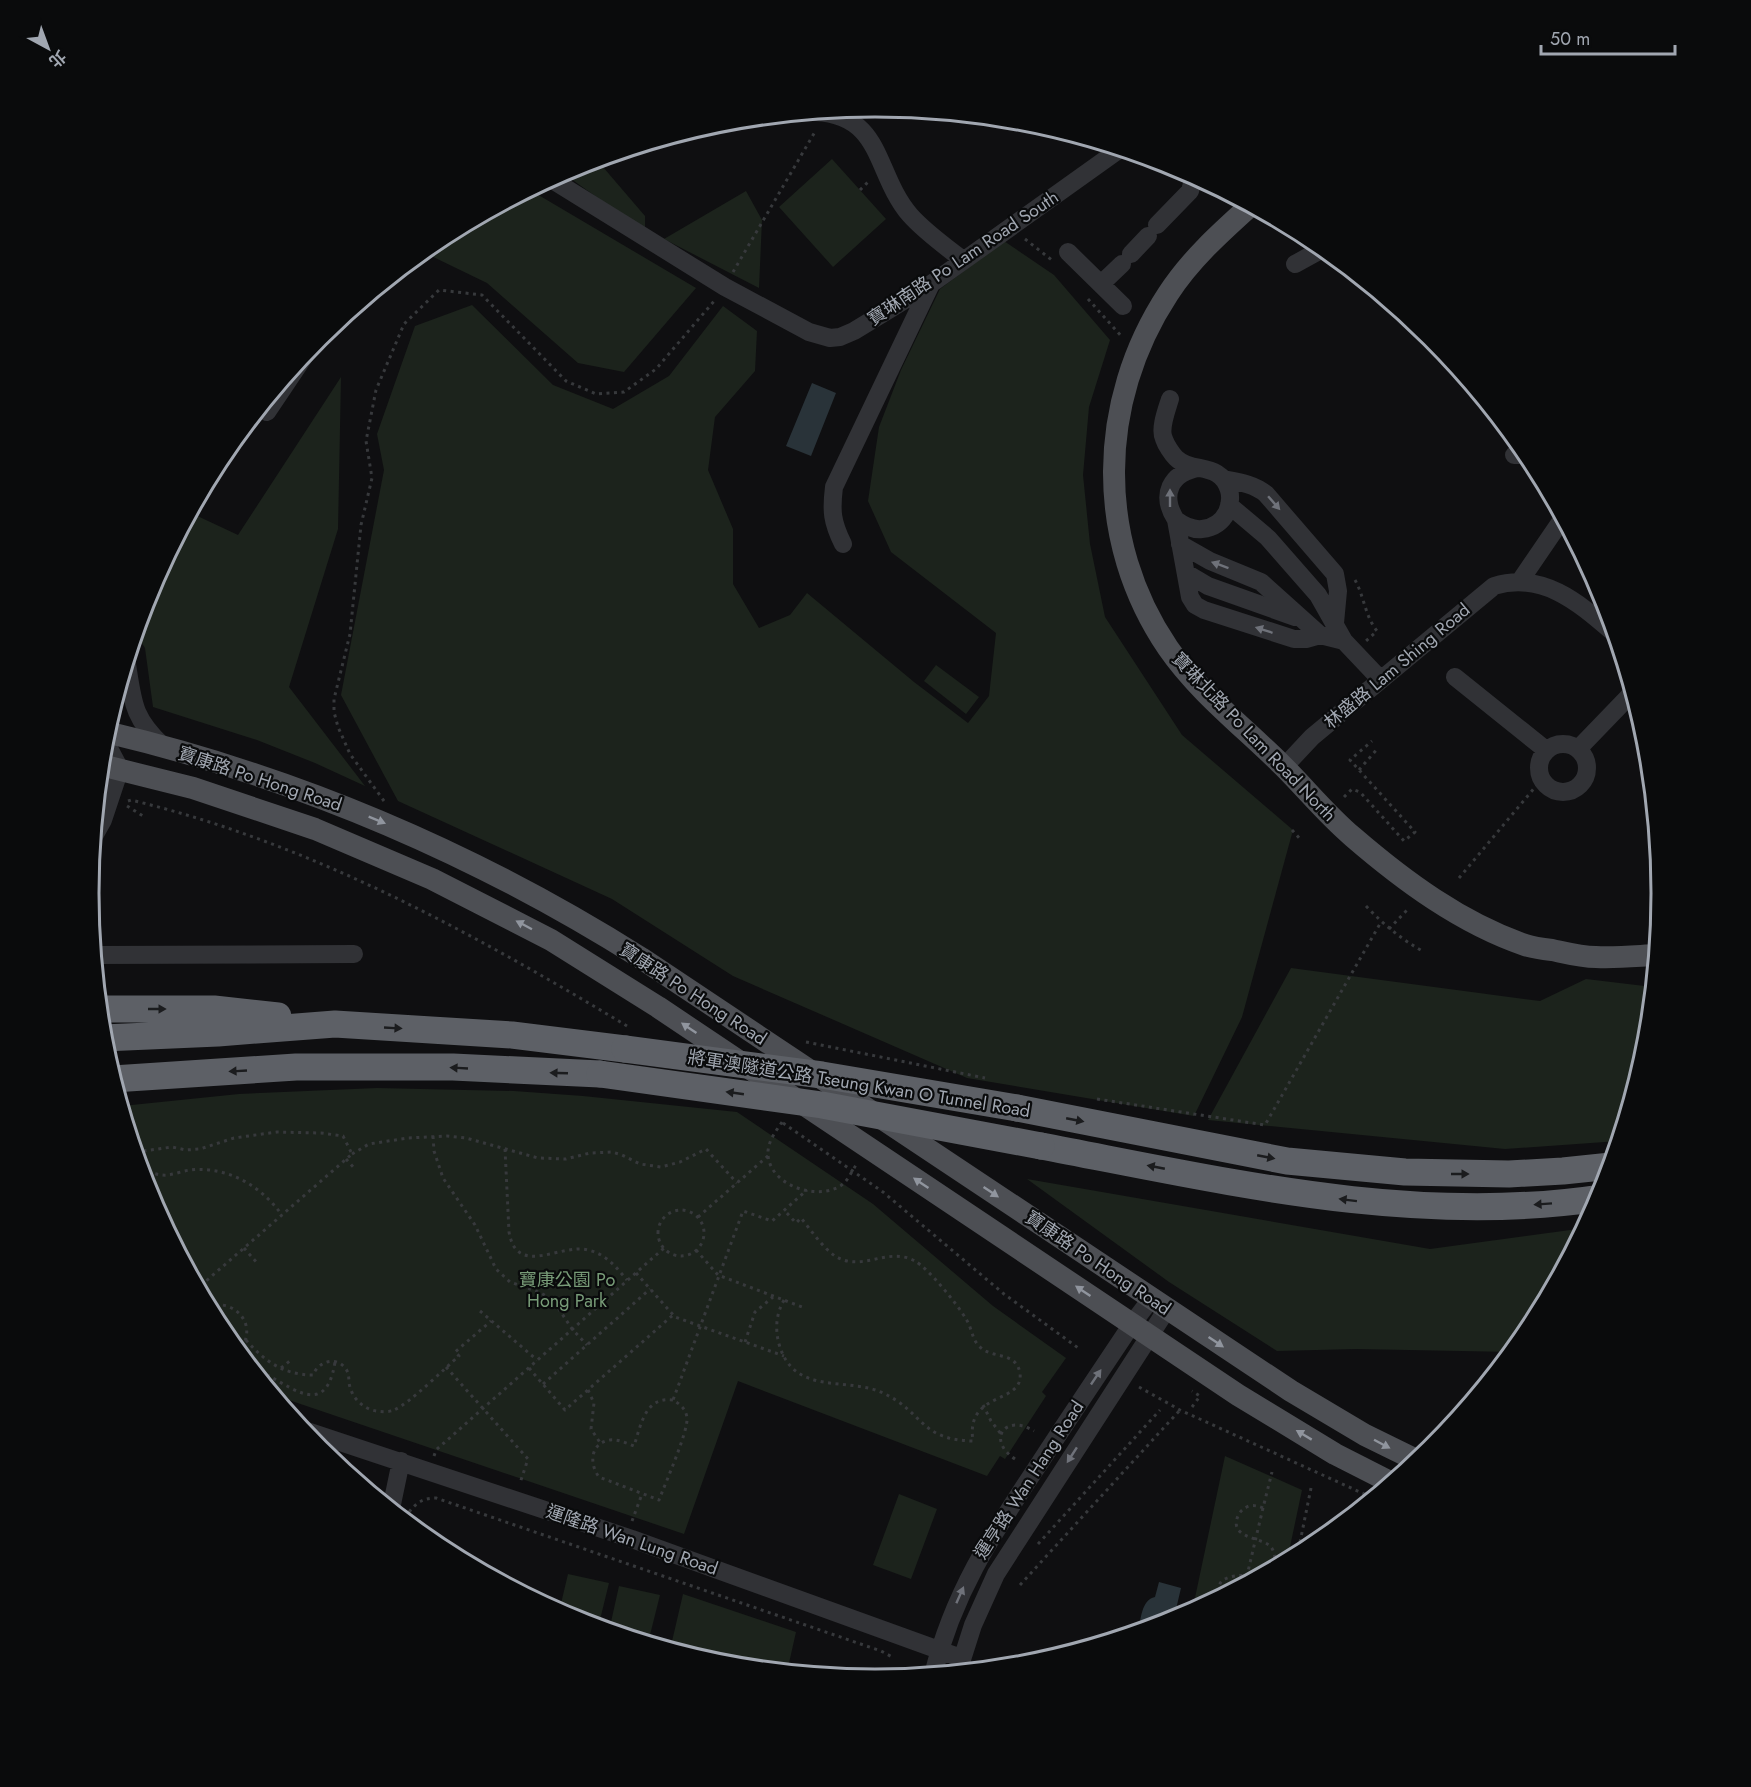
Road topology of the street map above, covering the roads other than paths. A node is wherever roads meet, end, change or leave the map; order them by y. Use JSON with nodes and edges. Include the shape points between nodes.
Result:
{"nodes":[{"id":1,"x":846,"y":118,"type":"edge"},
{"id":2,"x":1113,"y":154,"type":"edge"},
{"id":3,"x":560,"y":184,"type":"edge"},
{"id":4,"x":1192,"y":185,"type":"edge"},
{"id":5,"x":1245,"y":211,"type":"edge"},
{"id":6,"x":1314,"y":253,"type":"edge"},
{"id":7,"x":1064,"y":259,"type":"road end"},
{"id":8,"x":963,"y":260,"type":"junction"},
{"id":9,"x":1295,"y":264,"type":"dead end"},
{"id":10,"x":931,"y":284,"type":"junction"},
{"id":11,"x":1101,"y":284,"type":"junction"},
{"id":12,"x":1123,"y":306,"type":"dead end"},
{"id":13,"x":1170,"y":399,"type":"dead end"},
{"id":14,"x":1177,"y":468,"type":"junction"},
{"id":15,"x":1223,"y":478,"type":"junction"},
{"id":16,"x":1229,"y":505,"type":"junction"},
{"id":17,"x":1176,"y":520,"type":"junction"},
{"id":18,"x":1559,"y":525,"type":"edge"},
{"id":19,"x":843,"y":544,"type":"dead end"},
{"id":20,"x":1180,"y":544,"type":"junction"},
{"id":21,"x":1186,"y":573,"type":"junction"},
{"id":22,"x":1520,"y":581,"type":"junction"},
{"id":23,"x":1303,"y":619,"type":"junction"},
{"id":24,"x":1335,"y":623,"type":"junction"},
{"id":25,"x":1604,"y":625,"type":"edge"},
{"id":26,"x":1320,"y":635,"type":"junction"},
{"id":27,"x":1344,"y":641,"type":"junction"},
{"id":28,"x":1455,"y":677,"type":"dead end"},
{"id":29,"x":130,"y":678,"type":"edge"},
{"id":30,"x":1380,"y":679,"type":"junction"},
{"id":31,"x":1627,"y":698,"type":"edge"},
{"id":32,"x":116,"y":734,"type":"edge"},
{"id":33,"x":163,"y":746,"type":"junction"},
{"id":34,"x":1578,"y":749,"type":"junction"},
{"id":35,"x":1546,"y":750,"type":"junction"},
{"id":36,"x":111,"y":767,"type":"edge"},
{"id":37,"x":1284,"y":767,"type":"junction"},
{"id":38,"x":104,"y":815,"type":"edge"},
{"id":39,"x":354,"y":954,"type":"dead end"},
{"id":40,"x":1649,"y":955,"type":"edge"},
{"id":41,"x":102,"y":956,"type":"edge"},
{"id":42,"x":108,"y":1009,"type":"edge"},
{"id":43,"x":335,"y":1024,"type":"junction"},
{"id":44,"x":113,"y":1038,"type":"edge"},
{"id":45,"x":122,"y":1079,"type":"edge"},
{"id":46,"x":1602,"y":1167,"type":"edge"},
{"id":47,"x":1589,"y":1199,"type":"edge"},
{"id":48,"x":1159,"y":1304,"type":"junction"},
{"id":49,"x":1132,"y":1324,"type":"junction"},
{"id":50,"x":1151,"y":1336,"type":"junction"},
{"id":51,"x":317,"y":1433,"type":"edge"},
{"id":52,"x":1410,"y":1457,"type":"edge"},
{"id":53,"x":401,"y":1461,"type":"junction"},
{"id":54,"x":1384,"y":1479,"type":"edge"},
{"id":55,"x":393,"y":1501,"type":"edge"},
{"id":56,"x":939,"y":1650,"type":"junction"},
{"id":57,"x":960,"y":1665,"type":"edge"},
{"id":58,"x":935,"y":1667,"type":"edge"}],
"edges":[{"from":1,"to":8,"type":"street","via":[[867,134],[909,214]]},
{"from":2,"to":8,"type":"street","name":"寶琳南路 Po Lam Road South"},
{"from":3,"to":10,"type":"street","name":"寶琳南路 Po Lam Road South","via":[[724,287],[809,332],[830,338],[854,332]]},
{"from":4,"to":11,"type":"street","via":[[1190,191]]},
{"from":5,"to":37,"type":"main road","name":"寶琳北路 Po Lam Road North","via":[[1195,258],[1146,333],[1129,374],[1118,418],[1114,508],[1126,561],[1148,616],[1170,650],[1206,692]]},
{"from":6,"to":9,"type":"street"},
{"from":7,"to":11,"type":"street"},
{"from":8,"to":10,"type":"street","name":"寶琳南路 Po Lam Road South"},
{"from":10,"to":19,"type":"street","via":[[834,488],[834,526]]},
{"from":11,"to":12,"type":"street"},
{"from":13,"to":14,"type":"street","via":[[1162,435]]},
{"from":14,"to":15,"type":"street","via":[[1209,469]]},
{"from":17,"to":14,"type":"street","one_way":true,"via":[[1168,498]]},
{"from":15,"to":16,"type":"street"},
{"from":15,"to":24,"type":"street","one_way":true,"via":[[1247,483],[1266,494],[1335,574]]},
{"from":16,"to":17,"type":"street","via":[[1222,520],[1212,527],[1191,529]]},
{"from":16,"to":24,"type":"street","via":[[1268,538],[1318,595]]},
{"from":17,"to":20,"type":"street"},
{"from":18,"to":22,"type":"street"},
{"from":20,"to":21,"type":"street"},
{"from":23,"to":20,"type":"street","one_way":true,"via":[[1261,582]]},
{"from":21,"to":23,"type":"street","via":[[1208,586]]},
{"from":26,"to":21,"type":"street","one_way":true,"via":[[1294,639],[1204,610],[1190,597]]},
{"from":22,"to":25,"type":"street","via":[[1545,585],[1572,599]]},
{"from":22,"to":30,"type":"street","name":"林盛路 Lam Shing Road","via":[[1494,586],[1483,593]]},
{"from":23,"to":26,"type":"street"},
{"from":24,"to":27,"type":"street"},
{"from":26,"to":27,"type":"street"},
{"from":27,"to":30,"type":"street"},
{"from":28,"to":35,"type":"street"},
{"from":29,"to":33,"type":"street","via":[[137,715]]},
{"from":30,"to":37,"type":"street","name":"林盛路 Lam Shing Road"},
{"from":31,"to":34,"type":"street"},
{"from":32,"to":33,"type":"main road","name":"寶康路 Po Hong Road"},
{"from":33,"to":48,"type":"main road","name":"寶康路 Po Hong Road","one_way":true,"via":[[309,793],[401,830],[567,913]]},
{"from":34,"to":35,"type":"street","via":[[1562,744]]},
{"from":34,"to":35,"type":"street","via":[[1586,762],[1585,777],[1575,789],[1560,792],[1541,780],[1539,764]]},
{"from":36,"to":38,"type":"street"},
{"from":49,"to":36,"type":"main road","name":"寶康路 Po Hong Road","one_way":true,"via":[[658,1007],[551,940],[432,879],[315,829],[194,788]]},
{"from":37,"to":40,"type":"main road","name":"寶琳北路 Po Lam Road North","via":[[1352,836],[1421,891],[1470,921],[1526,946],[1593,957]]},
{"from":39,"to":41,"type":"street"},
{"from":42,"to":43,"type":"highway","one_way":true,"via":[[214,1009]]},
{"from":43,"to":44,"type":"highway","name":"將軍澳隧道公路 Tseung Kwan O Tunnel Road"},
{"from":43,"to":46,"type":"highway","name":"將軍澳隧道公路 Tseung Kwan O Tunnel Road","one_way":true,"bridge":true,"via":[[501,1034],[822,1075],[1017,1108],[1287,1161],[1393,1171],[1509,1174]]},
{"from":47,"to":45,"type":"highway","name":"將軍澳隧道公路 Tseung Kwan O Tunnel Road","one_way":true,"bridge":true,"via":[[1481,1207],[1383,1204],[1271,1189],[822,1105],[600,1074],[453,1067],[327,1067]]},
{"from":48,"to":49,"type":"street","name":"運亨路 Wan Hang Road"},
{"from":48,"to":50,"type":"street","name":"運亨路 Wan Hang Road"},
{"from":48,"to":52,"type":"main road","name":"寶康路 Po Hong Road","one_way":true,"via":[[1291,1392]]},
{"from":49,"to":50,"type":"main road","name":"寶康路 Po Hong Road"},
{"from":56,"to":49,"type":"street","name":"運亨路 Wan Hang Road","one_way":true,"via":[[962,1589],[990,1537]]},
{"from":54,"to":50,"type":"main road","name":"寶康路 Po Hong Road","one_way":true,"via":[[1285,1424]]},
{"from":50,"to":57,"type":"street","name":"運亨路 Wan Hang Road","one_way":true,"via":[[1006,1558],[984,1599]]},
{"from":51,"to":53,"type":"street","name":"運隆路 Wan Lung Road"},
{"from":53,"to":55,"type":"street"},
{"from":53,"to":56,"type":"street","name":"運隆路 Wan Lung Road"},
{"from":56,"to":57,"type":"street","name":"運隆路 Wan Lung Road"},
{"from":56,"to":58,"type":"street","name":"運亨路 Wan Hang Road"}]}
